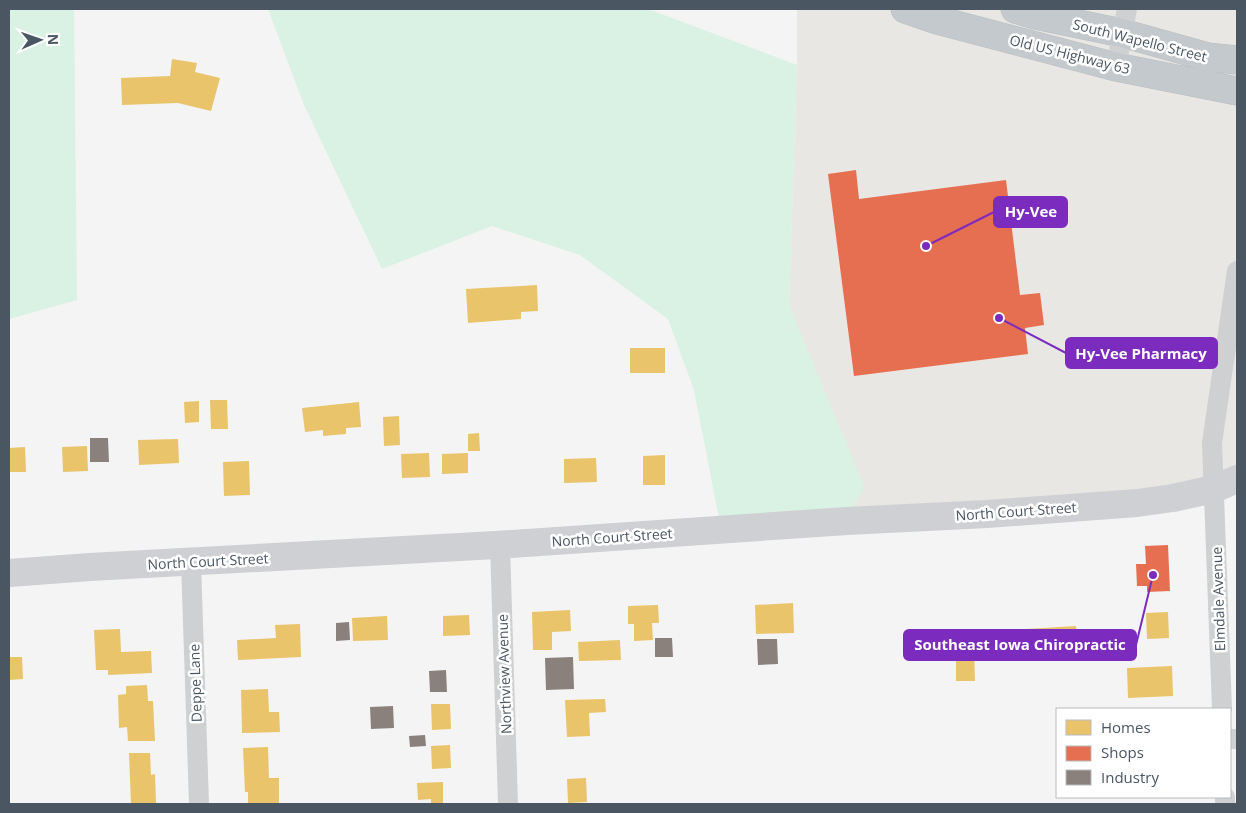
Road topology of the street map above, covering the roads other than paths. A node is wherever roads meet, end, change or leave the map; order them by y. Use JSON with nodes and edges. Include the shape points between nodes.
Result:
{"nodes":[{"id":1,"x":905,"y":9,"type":"edge"},
{"id":2,"x":1014,"y":9,"type":"edge"},
{"id":3,"x":1124,"y":21,"type":"edge"},
{"id":4,"x":1237,"y":60,"type":"edge"},
{"id":5,"x":1116,"y":67,"type":"junction"},
{"id":6,"x":1237,"y":91,"type":"edge"},
{"id":7,"x":1237,"y":271,"type":"edge"},
{"id":8,"x":1226,"y":484,"type":"edge"},
{"id":9,"x":500,"y":545,"type":"junction"},
{"id":10,"x":191,"y":562,"type":"junction"},
{"id":11,"x":9,"y":573,"type":"edge"},
{"id":12,"x":1222,"y":708,"type":"edge"},
{"id":13,"x":199,"y":804,"type":"edge"},
{"id":14,"x":508,"y":804,"type":"edge"}],
"edges":[{"from":1,"to":5,"type":"highway","name":"Old US Highway 63"},
{"from":2,"to":3,"type":"highway","name":"South Wapello Street","via":[[1035,15]]},
{"from":3,"to":4,"type":"highway","name":"South Wapello Street","via":[[1208,57]]},
{"from":3,"to":5,"type":"street"},
{"from":5,"to":6,"type":"highway","name":"Old US Highway 63"},
{"from":7,"to":8,"type":"street","name":"Elmdale Avenue","via":[[1212,443]]},
{"from":8,"to":9,"type":"main road","name":"North Court Street","via":[[1173,498],[1137,503]]},
{"from":8,"to":12,"type":"street","name":"Elmdale Avenue"},
{"from":9,"to":10,"type":"main road","name":"North Court Street"},
{"from":9,"to":14,"type":"street","name":"Northview Avenue"},
{"from":10,"to":11,"type":"main road","name":"North Court Street"},
{"from":10,"to":13,"type":"street","name":"Deppe Lane"}]}
